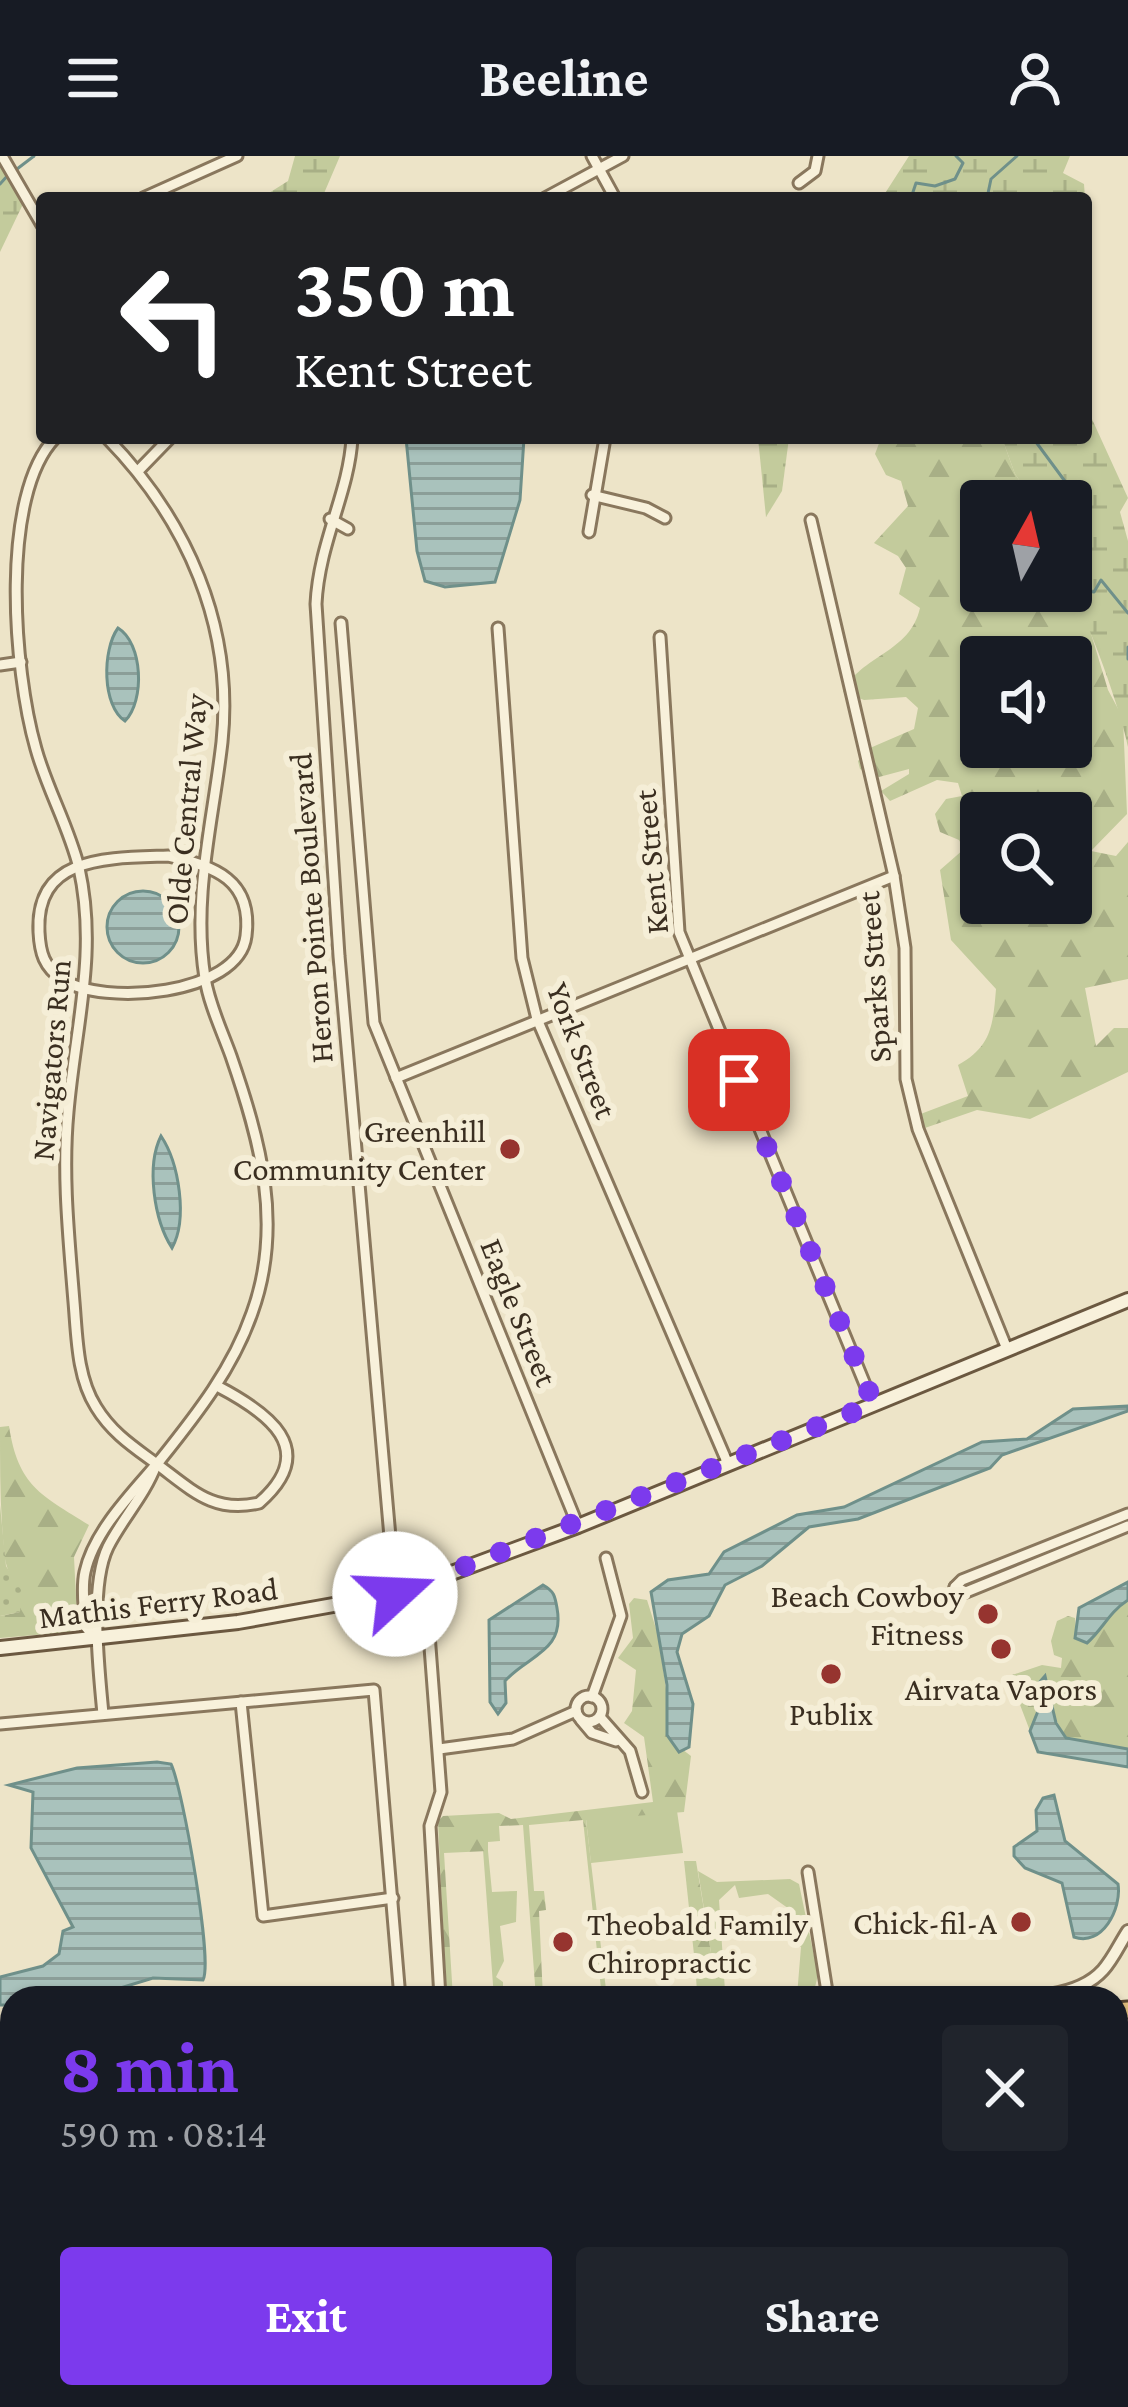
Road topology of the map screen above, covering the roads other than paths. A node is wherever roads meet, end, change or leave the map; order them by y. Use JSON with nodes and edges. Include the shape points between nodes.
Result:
{"nodes":[{"id":1,"x":2,"y":156,"type":"edge"},
{"id":2,"x":237,"y":156,"type":"edge"},
{"id":3,"x":592,"y":156,"type":"edge"},
{"id":4,"x":623,"y":156,"type":"edge"},
{"id":5,"x":818,"y":156,"type":"edge"},
{"id":6,"x":598,"y":168,"type":"junction"},
{"id":7,"x":800,"y":183,"type":"dead end"},
{"id":8,"x":156,"y":192,"type":"edge"},
{"id":9,"x":555,"y":192,"type":"edge"},
{"id":10,"x":612,"y":192,"type":"edge"},
{"id":11,"x":36,"y":215,"type":"edge"},
{"id":12,"x":50,"y":444,"type":"edge"},
{"id":13,"x":113,"y":444,"type":"edge"},
{"id":14,"x":164,"y":444,"type":"edge"},
{"id":15,"x":352,"y":444,"type":"edge"},
{"id":16,"x":604,"y":444,"type":"edge"},
{"id":17,"x":139,"y":470,"type":"junction"},
{"id":18,"x":592,"y":495,"type":"junction"},
{"id":19,"x":665,"y":518,"type":"dead end"},
{"id":20,"x":330,"y":519,"type":"junction"},
{"id":21,"x":811,"y":520,"type":"dead end"},
{"id":22,"x":348,"y":529,"type":"dead end"},
{"id":23,"x":589,"y":532,"type":"dead end"},
{"id":24,"x":341,"y":623,"type":"dead end"},
{"id":25,"x":498,"y":628,"type":"dead end"},
{"id":26,"x":660,"y":637,"type":"dead end"},
{"id":27,"x":21,"y":662,"type":"junction"},
{"id":28,"x":0,"y":664,"type":"edge"},
{"id":29,"x":202,"y":863,"type":"junction"},
{"id":30,"x":79,"y":867,"type":"junction"},
{"id":31,"x":894,"y":876,"type":"junction"},
{"id":32,"x":688,"y":958,"type":"junction"},
{"id":33,"x":206,"y":982,"type":"junction"},
{"id":34,"x":87,"y":990,"type":"junction"},
{"id":35,"x":537,"y":1019,"type":"junction"},
{"id":36,"x":396,"y":1078,"type":"junction"},
{"id":37,"x":1128,"y":1300,"type":"edge"},
{"id":38,"x":1007,"y":1349,"type":"junction"},
{"id":39,"x":217,"y":1386,"type":"junction"},
{"id":40,"x":874,"y":1404,"type":"junction"},
{"id":41,"x":156,"y":1464,"type":"junction"},
{"id":42,"x":728,"y":1465,"type":"junction"},
{"id":43,"x":1128,"y":1514,"type":"edge"},
{"id":44,"x":578,"y":1526,"type":"junction"},
{"id":45,"x":1128,"y":1526,"type":"edge"},
{"id":46,"x":606,"y":1558,"type":"dead end"},
{"id":47,"x":395,"y":1594,"type":"junction"},
{"id":48,"x":429,"y":1634,"type":"dead end"},
{"id":49,"x":96,"y":1639,"type":"junction"},
{"id":50,"x":0,"y":1648,"type":"edge"},
{"id":51,"x":592,"y":1697,"type":"junction"},
{"id":52,"x":242,"y":1702,"type":"junction"},
{"id":53,"x":103,"y":1714,"type":"junction"},
{"id":54,"x":578,"y":1716,"type":"junction"},
{"id":55,"x":599,"y":1717,"type":"junction"},
{"id":56,"x":0,"y":1724,"type":"edge"},
{"id":57,"x":625,"y":1744,"type":"junction"},
{"id":58,"x":439,"y":1749,"type":"junction"},
{"id":59,"x":642,"y":1792,"type":"dead end"},
{"id":60,"x":808,"y":1872,"type":"dead end"},
{"id":61,"x":393,"y":1898,"type":"junction"},
{"id":62,"x":1128,"y":1930,"type":"edge"},
{"id":63,"x":399,"y":1986,"type":"edge"},
{"id":64,"x":439,"y":1986,"type":"edge"},
{"id":65,"x":826,"y":1986,"type":"edge"},
{"id":66,"x":1080,"y":1986,"type":"edge"}],
"edges":[{"from":1,"to":11,"type":"street"},
{"from":2,"to":8,"type":"street"},
{"from":3,"to":6,"type":"street"},
{"from":4,"to":6,"type":"street"},
{"from":5,"to":7,"type":"street"},
{"from":6,"to":9,"type":"street"},
{"from":6,"to":10,"type":"street"},
{"from":12,"to":27,"type":"street","name":"Navigators Run","via":[[22,479],[8,525]]},
{"from":13,"to":17,"type":"street","name":"Olde Central Way"},
{"from":14,"to":17,"type":"street"},
{"from":15,"to":20,"type":"street","name":"Heron Pointe Boulevard"},
{"from":16,"to":18,"type":"street"},
{"from":17,"to":29,"type":"street","name":"Olde Central Way","via":[[172,515],[206,590],[223,668],[222,740]]},
{"from":18,"to":19,"type":"street"},
{"from":18,"to":23,"type":"street"},
{"from":20,"to":22,"type":"street"},
{"from":20,"to":47,"type":"street","name":"Heron Pointe Boulevard","via":[[318,562],[318,639]]},
{"from":21,"to":31,"type":"street","name":"Sparks Street"},
{"from":24,"to":36,"type":"street","name":"Eagle Street","via":[[374,1023]]},
{"from":25,"to":35,"type":"street","name":"York Street","via":[[522,958]]},
{"from":26,"to":32,"type":"street","name":"Kent Street","via":[[679,932]]},
{"from":27,"to":28,"type":"street"},
{"from":27,"to":30,"type":"street","name":"Navigators Run","via":[[35,748]]},
{"from":29,"to":30,"type":"street","via":[[137,857]]},
{"from":29,"to":33,"type":"street","name":"Olde Central Way"},
{"from":29,"to":33,"type":"street","via":[[227,874],[243,894],[248,926],[232,968]]},
{"from":30,"to":34,"type":"street","name":"Navigators Run"},
{"from":30,"to":34,"type":"street","via":[[42,893],[40,952],[49,970]]},
{"from":31,"to":32,"type":"street"},
{"from":31,"to":38,"type":"street","name":"Sparks Street","via":[[905,948],[906,1079],[917,1129]]},
{"from":32,"to":35,"type":"street"},
{"from":32,"to":40,"type":"street","name":"Kent Street"},
{"from":33,"to":34,"type":"street"},
{"from":33,"to":39,"type":"street","name":"Olde Central Way","via":[[261,1143],[269,1223],[253,1311]]},
{"from":34,"to":41,"type":"street","name":"Navigators Run","via":[[68,1111],[66,1198],[79,1363],[93,1403],[116,1434]]},
{"from":35,"to":36,"type":"street"},
{"from":35,"to":42,"type":"street","name":"York Street"},
{"from":36,"to":44,"type":"street","name":"Eagle Street"},
{"from":37,"to":38,"type":"main road","name":"Mathis Ferry Road"},
{"from":38,"to":40,"type":"main road","name":"Mathis Ferry Road"},
{"from":39,"to":41,"type":"street","name":"Olde Central Way"},
{"from":39,"to":41,"type":"street","via":[[278,1426],[286,1459],[273,1490],[259,1503],[217,1505]]},
{"from":40,"to":42,"type":"main road","name":"Mathis Ferry Road"},
{"from":41,"to":49,"type":"street","name":"Olde Central Way","via":[[100,1569]]},
{"from":42,"to":44,"type":"main road","name":"Mathis Ferry Road"},
{"from":43,"to":45,"type":"street","via":[[955,1587],[966,1592]]},
{"from":44,"to":47,"type":"main road","name":"Mathis Ferry Road"},
{"from":46,"to":51,"type":"street","via":[[621,1616]]},
{"from":47,"to":49,"type":"main road","name":"Mathis Ferry Road"},
{"from":48,"to":58,"type":"street"},
{"from":49,"to":50,"type":"main road","name":"Mathis Ferry Road"},
{"from":49,"to":53,"type":"street","name":"Olde Central Way"},
{"from":51,"to":54,"type":"street","via":[[582,1698]]},
{"from":51,"to":55,"type":"street","via":[[602,1707]]},
{"from":52,"to":53,"type":"street"},
{"from":52,"to":61,"type":"street","via":[[374,1690]]},
{"from":52,"to":61,"type":"street","via":[[262,1916]]},
{"from":53,"to":56,"type":"street"},
{"from":54,"to":55,"type":"street"},
{"from":54,"to":57,"type":"street","via":[[592,1733]]},
{"from":54,"to":58,"type":"street","via":[[513,1739]]},
{"from":55,"to":57,"type":"street"},
{"from":57,"to":59,"type":"street"},
{"from":58,"to":64,"type":"street","via":[[441,1792],[430,1826]]},
{"from":60,"to":65,"type":"street"},
{"from":61,"to":63,"type":"street"},
{"from":62,"to":66,"type":"street","via":[[1102,1972]]}]}
